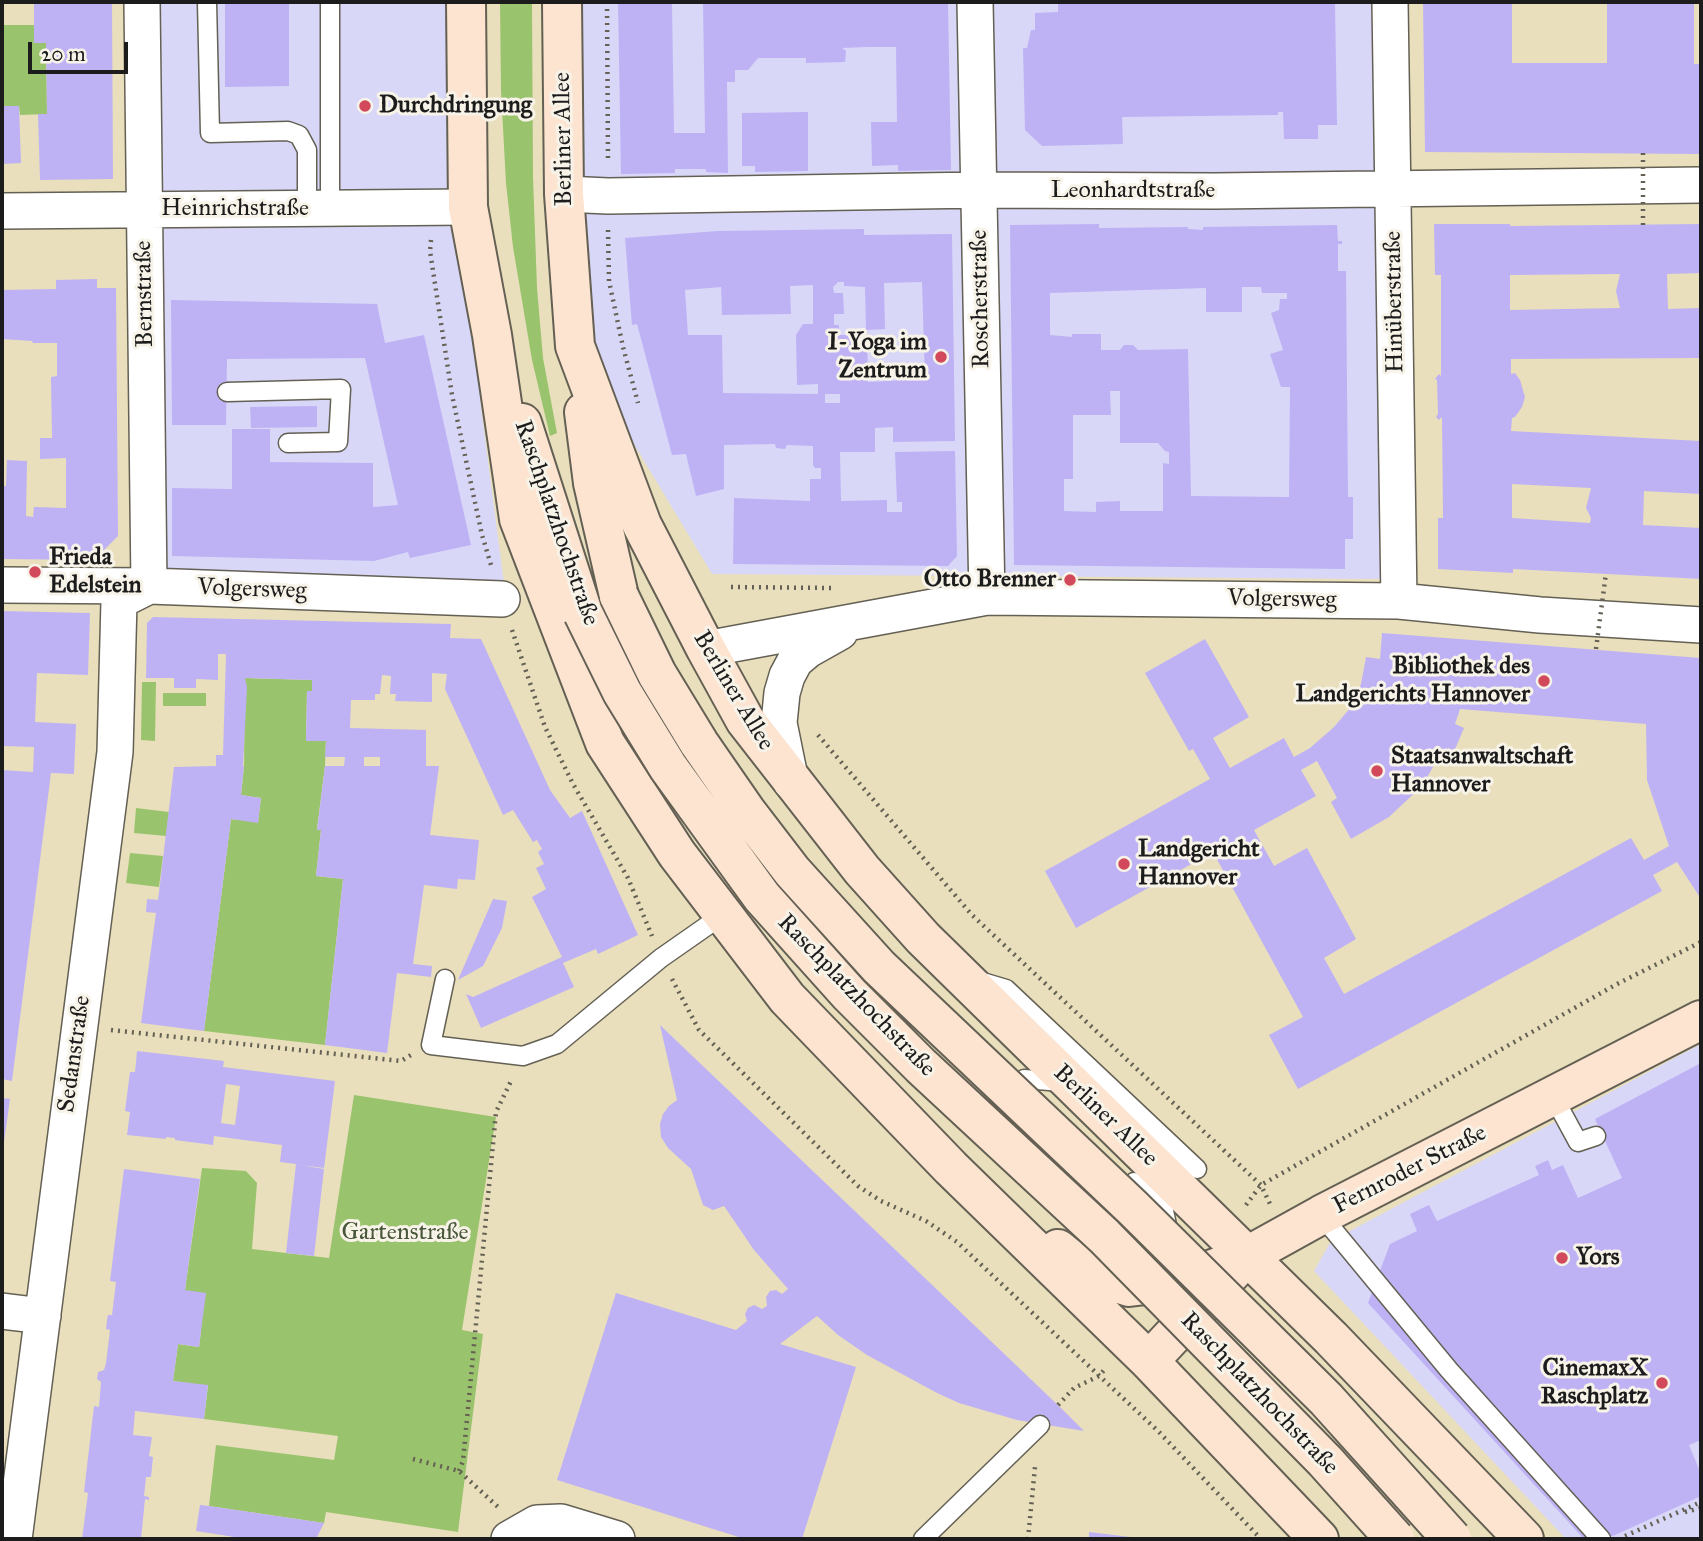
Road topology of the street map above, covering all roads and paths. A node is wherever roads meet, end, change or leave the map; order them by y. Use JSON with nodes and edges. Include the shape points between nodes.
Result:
{"nodes":[{"id":1,"x":142,"y":2,"type":"edge"},
{"id":2,"x":207,"y":2,"type":"edge"},
{"id":3,"x":330,"y":2,"type":"edge"},
{"id":4,"x":466,"y":2,"type":"edge"},
{"id":5,"x":562,"y":2,"type":"edge"},
{"id":6,"x":607,"y":2,"type":"edge"},
{"id":7,"x":975,"y":2,"type":"edge"},
{"id":8,"x":1390,"y":2,"type":"edge"},
{"id":9,"x":1643,"y":153,"type":"dead end"},
{"id":10,"x":1701,"y":185,"type":"edge"},
{"id":11,"x":1393,"y":187,"type":"junction"},
{"id":12,"x":979,"y":190,"type":"junction"},
{"id":13,"x":564,"y":194,"type":"junction"},
{"id":14,"x":608,"y":196,"type":"junction"},
{"id":15,"x":468,"y":207,"type":"junction"},
{"id":16,"x":319,"y":209,"type":"junction"},
{"id":17,"x":144,"y":210,"type":"junction"},
{"id":18,"x":2,"y":211,"type":"edge"},
{"id":19,"x":1643,"y":225,"type":"dead end"},
{"id":20,"x":492,"y":335,"type":"junction"},
{"id":21,"x":575,"y":346,"type":"junction"},
{"id":22,"x":227,"y":391,"type":"dead end"},
{"id":23,"x":640,"y":410,"type":"dead end"},
{"id":24,"x":288,"y":443,"type":"dead end"},
{"id":25,"x":1606,"y":573,"type":"dead end"},
{"id":26,"x":2,"y":585,"type":"edge"},
{"id":27,"x":149,"y":586,"type":"junction"},
{"id":28,"x":987,"y":597,"type":"junction"},
{"id":29,"x":502,"y":599,"type":"dead end"},
{"id":30,"x":1399,"y":601,"type":"junction"},
{"id":31,"x":864,"y":620,"type":"junction"},
{"id":32,"x":1701,"y":625,"type":"edge"},
{"id":33,"x":706,"y":649,"type":"junction"},
{"id":34,"x":1596,"y":649,"type":"dead end"},
{"id":35,"x":782,"y":693,"type":"junction"},
{"id":36,"x":791,"y":782,"type":"junction"},
{"id":37,"x":724,"y":914,"type":"junction"},
{"id":38,"x":1701,"y":942,"type":"edge"},
{"id":39,"x":961,"y":975,"type":"junction"},
{"id":40,"x":445,"y":979,"type":"dead end"},
{"id":41,"x":923,"y":987,"type":"dead end"},
{"id":42,"x":1701,"y":1020,"type":"edge"},
{"id":43,"x":79,"y":1027,"type":"junction"},
{"id":44,"x":431,"y":1045,"type":"junction"},
{"id":45,"x":994,"y":1052,"type":"dead end"},
{"id":46,"x":523,"y":1056,"type":"junction"},
{"id":47,"x":1057,"y":1090,"type":"junction"},
{"id":48,"x":1553,"y":1096,"type":"junction"},
{"id":49,"x":1596,"y":1136,"type":"dead end"},
{"id":50,"x":951,"y":1168,"type":"junction"},
{"id":51,"x":1197,"y":1169,"type":"dead end"},
{"id":52,"x":1124,"y":1174,"type":"dead end"},
{"id":53,"x":1261,"y":1185,"type":"junction"},
{"id":54,"x":1239,"y":1214,"type":"dead end"},
{"id":55,"x":1321,"y":1214,"type":"junction"},
{"id":56,"x":1284,"y":1234,"type":"junction"},
{"id":57,"x":1247,"y":1256,"type":"junction"},
{"id":58,"x":1089,"y":1273,"type":"junction"},
{"id":59,"x":2,"y":1311,"type":"edge"},
{"id":60,"x":43,"y":1316,"type":"junction"},
{"id":61,"x":1149,"y":1361,"type":"junction"},
{"id":62,"x":1099,"y":1376,"type":"dead end"},
{"id":63,"x":1058,"y":1405,"type":"dead end"},
{"id":64,"x":1040,"y":1424,"type":"joint"},
{"id":65,"x":413,"y":1458,"type":"dead end"},
{"id":66,"x":459,"y":1471,"type":"junction"},
{"id":67,"x":1701,"y":1502,"type":"edge"},
{"id":68,"x":1701,"y":1508,"type":"edge"},
{"id":69,"x":1673,"y":1515,"type":"junction"},
{"id":70,"x":523,"y":1531,"type":"edge"},
{"id":71,"x":13,"y":1539,"type":"edge"},
{"id":72,"x":617,"y":1539,"type":"edge"},
{"id":73,"x":923,"y":1539,"type":"edge"},
{"id":74,"x":1028,"y":1539,"type":"edge"},
{"id":75,"x":1319,"y":1539,"type":"edge"},
{"id":76,"x":1395,"y":1539,"type":"edge"},
{"id":77,"x":1452,"y":1539,"type":"edge"},
{"id":78,"x":1524,"y":1539,"type":"edge"},
{"id":79,"x":1601,"y":1539,"type":"edge"},
{"id":80,"x":1618,"y":1539,"type":"edge"}],
"edges":[{"from":1,"to":17,"type":"street","name":"Bernstraße"},
{"from":2,"to":16,"type":"lane","via":[[210,133],[288,131],[299,135],[307,150]]},
{"from":3,"to":16,"type":"lane"},
{"from":4,"to":15,"type":"main road"},
{"from":5,"to":13,"type":"main road","name":"Berliner Allee"},
{"from":6,"to":14,"type":"path"},
{"from":7,"to":12,"type":"street","name":"Roscherstraße"},
{"from":8,"to":11,"type":"street","name":"Hinüberstraße"},
{"from":9,"to":19,"type":"path","bridge":true},
{"from":10,"to":11,"type":"street","name":"Leonhardtstraße"},
{"from":11,"to":12,"type":"street","name":"Leonhardtstraße"},
{"from":11,"to":30,"type":"street","name":"Hinüberstraße"},
{"from":12,"to":14,"type":"street","name":"Leonhardtstraße"},
{"from":12,"to":28,"type":"street","name":"Roscherstraße"},
{"from":13,"to":14,"type":"street","name":"Leonhardtstraße"},
{"from":13,"to":21,"type":"main road","name":"Berliner Allee"},
{"from":14,"to":23,"type":"path","via":[[609,281]]},
{"from":15,"to":16,"type":"street","name":"Heinrichstraße"},
{"from":15,"to":20,"type":"main road"},
{"from":16,"to":17,"type":"street","name":"Heinrichstraße"},
{"from":17,"to":18,"type":"street","name":"Heinrichstraße"},
{"from":17,"to":27,"type":"street","name":"Bernstraße"},
{"from":20,"to":37,"type":"main road","via":[[519,519],[605,743],[677,854]]},
{"from":20,"to":76,"type":"main road","name":"Raschplatzhochstraße","bridge":true,"via":[[583,613],[622,692],[715,835],[849,994],[1104,1236],[1325,1461]]},
{"from":21,"to":33,"type":"main road","name":"Berliner Allee","via":[[642,525]]},
{"from":21,"to":77,"type":"main road","name":"Raschplatzhochstraße","bridge":true,"via":[[593,483],[619,596],[657,674],[746,811],[792,871],[879,967],[1326,1399]]},
{"from":22,"to":24,"type":"lane","via":[[341,389],[338,442]]},
{"from":25,"to":34,"type":"path","bridge":true},
{"from":26,"to":27,"type":"street","name":"Volgersweg"},
{"from":27,"to":29,"type":"street","name":"Volgersweg"},
{"from":27,"to":43,"type":"street","name":"Sedanstraße","via":[[119,601],[115,752]]},
{"from":28,"to":30,"type":"street","name":"Volgersweg"},
{"from":28,"to":31,"type":"street","name":"Volgersweg"},
{"from":30,"to":32,"type":"street","name":"Volgersweg"},
{"from":31,"to":33,"type":"street","name":"Volgersweg"},
{"from":31,"to":35,"type":"street","name":"Volgersweg","via":[[795,661]]},
{"from":33,"to":36,"type":"main road","name":"Berliner Allee","via":[[745,720]]},
{"from":35,"to":36,"type":"street","name":"Volgersweg","via":[[779,723]]},
{"from":35,"to":53,"type":"path","via":[[972,915]]},
{"from":36,"to":39,"type":"main road","name":"Berliner Allee","via":[[862,870]]},
{"from":37,"to":46,"type":"lane","via":[[661,958],[557,1044]]},
{"from":37,"to":50,"type":"main road","via":[[787,998]]},
{"from":38,"to":53,"type":"path","via":[[1617,984]]},
{"from":39,"to":47,"type":"main road","name":"Berliner Allee"},
{"from":39,"to":51,"type":"lane","via":[[1006,989]]},
{"from":40,"to":44,"type":"lane"},
{"from":41,"to":45,"type":"lane"},
{"from":42,"to":48,"type":"main road","name":"Fernroder Straße"},
{"from":43,"to":44,"type":"path","via":[[401,1060]]},
{"from":43,"to":60,"type":"street","name":"Sedanstraße"},
{"from":44,"to":46,"type":"lane"},
{"from":46,"to":66,"type":"path","via":[[496,1112]]},
{"from":47,"to":47,"type":"lane","via":[[1019,1075]]},
{"from":47,"to":57,"type":"main road","name":"Berliner Allee"},
{"from":48,"to":49,"type":"lane","via":[[1578,1142]]},
{"from":48,"to":55,"type":"main road","name":"Fernroder Straße"},
{"from":50,"to":58,"type":"main road"},
{"from":50,"to":61,"type":"main road"},
{"from":52,"to":58,"type":"lane","via":[[1164,1211],[1167,1225],[1123,1271]]},
{"from":53,"to":54,"type":"path"},
{"from":53,"to":56,"type":"path"},
{"from":55,"to":56,"type":"main road","name":"Fernroder Straße"},
{"from":55,"to":79,"type":"lane","via":[[1449,1370]]},
{"from":56,"to":57,"type":"main road","name":"Fernroder Straße"},
{"from":57,"to":58,"type":"main road","via":[[1180,1281],[1129,1287]]},
{"from":57,"to":61,"type":"main road","name":"Fernroder Straße"},
{"from":57,"to":78,"type":"main road","name":"Berliner Allee"},
{"from":59,"to":60,"type":"street"},
{"from":60,"to":71,"type":"street","name":"Sedanstraße"},
{"from":61,"to":75,"type":"main road"},
{"from":62,"to":63,"type":"path","via":[[1074,1388]]},
{"from":64,"to":73,"type":"lane"},
{"from":64,"to":74,"type":"path"},
{"from":65,"to":66,"type":"path"},
{"from":66,"to":70,"type":"path"},
{"from":67,"to":69,"type":"path"},
{"from":68,"to":69,"type":"path"},
{"from":69,"to":80,"type":"path"},
{"from":70,"to":72,"type":"street","via":[[561,1522]]}]}
